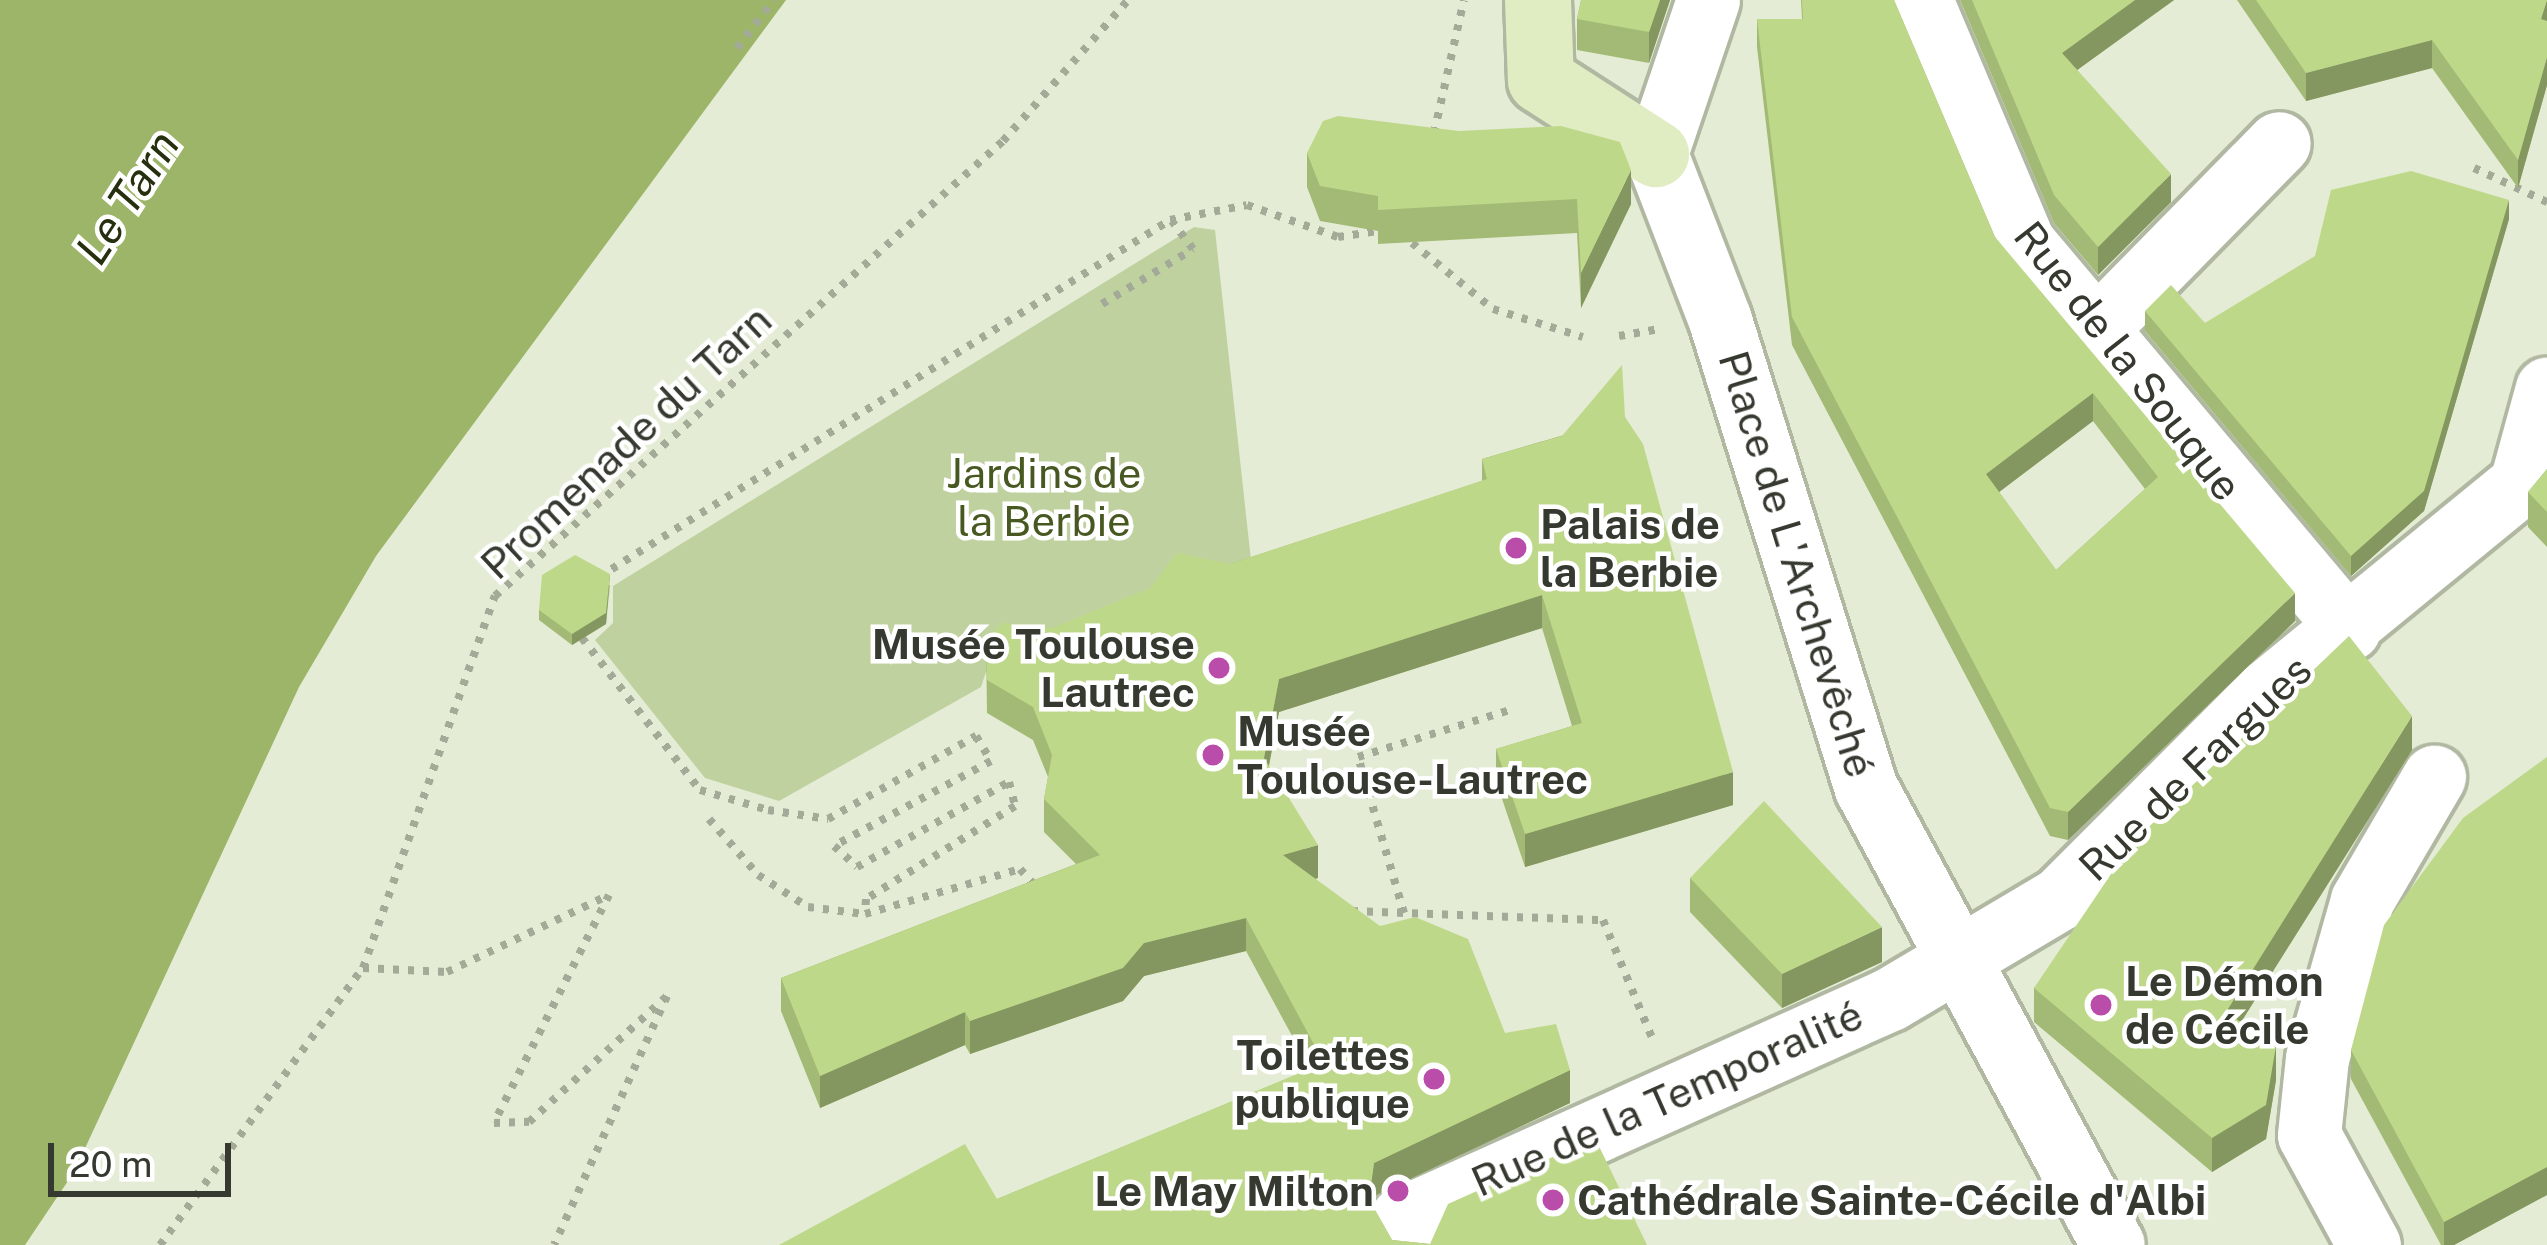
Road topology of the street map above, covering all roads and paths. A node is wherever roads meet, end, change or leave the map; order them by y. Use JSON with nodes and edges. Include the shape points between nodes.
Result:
{"nodes":[{"id":1,"x":774,"y":0,"type":"edge"},
{"id":2,"x":1128,"y":0,"type":"edge"},
{"id":3,"x":1464,"y":0,"type":"edge"},
{"id":4,"x":1538,"y":0,"type":"edge"},
{"id":5,"x":1708,"y":0,"type":"edge"},
{"id":6,"x":1921,"y":0,"type":"edge"},
{"id":7,"x":737,"y":48,"type":"dead end"},
{"id":8,"x":1428,"y":132,"type":"edge"},
{"id":9,"x":2279,"y":143,"type":"dead end"},
{"id":10,"x":1656,"y":154,"type":"junction"},
{"id":11,"x":2474,"y":168,"type":"dead end"},
{"id":12,"x":2547,"y":202,"type":"edge"},
{"id":13,"x":1170,"y":220,"type":"junction"},
{"id":14,"x":1378,"y":231,"type":"edge"},
{"id":15,"x":1412,"y":243,"type":"edge"},
{"id":16,"x":1102,"y":304,"type":"dead end"},
{"id":17,"x":2095,"y":330,"type":"junction"},
{"id":18,"x":1583,"y":337,"type":"dead end"},
{"id":19,"x":2547,"y":388,"type":"edge"},
{"id":20,"x":598,"y":578,"type":"edge"},
{"id":21,"x":2348,"y":629,"type":"junction"},
{"id":22,"x":582,"y":638,"type":"edge"},
{"id":23,"x":1510,"y":710,"type":"dead end"},
{"id":24,"x":2434,"y":777,"type":"dead end"},
{"id":25,"x":709,"y":819,"type":"dead end"},
{"id":26,"x":1048,"y":900,"type":"edge"},
{"id":27,"x":1343,"y":910,"type":"edge"},
{"id":28,"x":1404,"y":913,"type":"junction"},
{"id":29,"x":865,"y":914,"type":"junction"},
{"id":30,"x":1958,"y":964,"type":"junction"},
{"id":31,"x":363,"y":968,"type":"junction"},
{"id":32,"x":1675,"y":1091,"type":"junction"},
{"id":33,"x":160,"y":1245,"type":"edge"},
{"id":34,"x":554,"y":1245,"type":"edge"},
{"id":35,"x":1414,"y":1245,"type":"edge"},
{"id":36,"x":2113,"y":1245,"type":"edge"},
{"id":37,"x":2369,"y":1245,"type":"edge"}],
"edges":[{"from":1,"to":7,"type":"path"},
{"from":2,"to":31,"type":"path","name":"Promenade du Tarn","via":[[1003,140],[495,596]]},
{"from":3,"to":8,"type":"path"},
{"from":4,"to":10,"type":"street","via":[[1541,80]]},
{"from":5,"to":10,"type":"street"},
{"from":6,"to":17,"type":"street","name":"Rue de la Souque","via":[[2023,242]]},
{"from":9,"to":17,"type":"street"},
{"from":10,"to":30,"type":"street","name":"Place de L'Archevêché","via":[[1867,788]]},
{"from":11,"to":12,"type":"path"},
{"from":13,"to":14,"type":"path","via":[[1247,205],[1337,237]]},
{"from":13,"to":16,"type":"path","via":[[1193,249]]},
{"from":13,"to":20,"type":"path"},
{"from":15,"to":18,"type":"path","via":[[1493,309]]},
{"from":17,"to":21,"type":"street","name":"Rue de la Souque"},
{"from":19,"to":21,"type":"street","name":"Rue de Fargues","via":[[2521,483],[2430,568]]},
{"from":21,"to":30,"type":"street","name":"Rue de Fargues","via":[[2267,691],[2060,898]]},
{"from":22,"to":29,"type":"path","via":[[700,790],[767,809],[828,818],[976,736],[991,761],[834,846],[857,867],[1009,782],[1015,806],[866,898]]},
{"from":23,"to":28,"type":"path","via":[[1358,757]]},
{"from":24,"to":37,"type":"street","via":[[2362,900],[2317,1058],[2309,1135]]},
{"from":25,"to":29,"type":"path","via":[[758,875],[808,907]]},
{"from":26,"to":29,"type":"path","via":[[1020,869]]},
{"from":27,"to":28,"type":"path"},
{"from":28,"to":32,"type":"path","via":[[1604,920]]},
{"from":30,"to":32,"type":"street","name":"Rue de la Temporalité"},
{"from":30,"to":36,"type":"street","name":"Place de L'Archevêché"},
{"from":31,"to":33,"type":"path","name":"Promenade du Tarn"},
{"from":31,"to":34,"type":"path","via":[[447,972],[609,895],[494,1123],[529,1122],[667,996]]},
{"from":32,"to":35,"type":"street","name":"Rue de la Temporalité","via":[[1402,1218]]}]}
